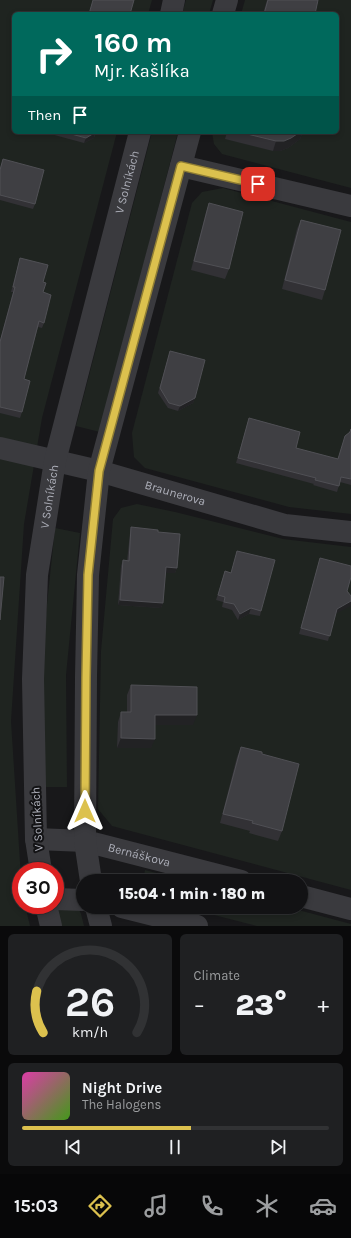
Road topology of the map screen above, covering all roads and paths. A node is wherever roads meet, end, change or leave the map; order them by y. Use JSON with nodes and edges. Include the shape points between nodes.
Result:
{"nodes":[{"id":1,"x":174,"y":0,"type":"edge"},
{"id":2,"x":227,"y":0,"type":"edge"},
{"id":3,"x":171,"y":12,"type":"edge"},
{"id":4,"x":224,"y":12,"type":"edge"},
{"id":5,"x":139,"y":134,"type":"edge"},
{"id":6,"x":189,"y":134,"type":"edge"},
{"id":7,"x":181,"y":166,"type":"junction"},
{"id":8,"x":351,"y":206,"type":"edge"},
{"id":9,"x":0,"y":448,"type":"edge"},
{"id":10,"x":55,"y":461,"type":"junction"},
{"id":11,"x":99,"y":471,"type":"junction"},
{"id":12,"x":351,"y":532,"type":"edge"},
{"id":13,"x":36,"y":838,"type":"junction"},
{"id":14,"x":85,"y":841,"type":"junction"},
{"id":15,"x":40,"y":862,"type":"edge"},
{"id":16,"x":90,"y":874,"type":"edge"},
{"id":17,"x":214,"y":874,"type":"edge"},
{"id":18,"x":308,"y":898,"type":"edge"},
{"id":19,"x":64,"y":899,"type":"edge"},
{"id":20,"x":76,"y":900,"type":"edge"},
{"id":21,"x":351,"y":909,"type":"edge"},
{"id":22,"x":48,"y":914,"type":"edge"},
{"id":23,"x":98,"y":914,"type":"edge"},
{"id":24,"x":150,"y":914,"type":"edge"},
{"id":25,"x":51,"y":926,"type":"edge"},
{"id":26,"x":101,"y":926,"type":"edge"},
{"id":27,"x":197,"y":926,"type":"edge"}],
"edges":[{"from":1,"to":3,"type":"street"},
{"from":2,"to":4,"type":"street"},
{"from":5,"to":10,"type":"street","name":"V Solníkách"},
{"from":6,"to":7,"type":"street"},
{"from":7,"to":8,"type":"street"},
{"from":7,"to":11,"type":"street"},
{"from":9,"to":10,"type":"street","name":"Braunerova"},
{"from":10,"to":11,"type":"street","name":"Braunerova"},
{"from":10,"to":13,"type":"street","name":"V Solníkách","via":[[37,575],[33,679]]},
{"from":11,"to":12,"type":"street","name":"Braunerova","via":[[285,526]]},
{"from":11,"to":14,"type":"street","via":[[88,575]]},
{"from":13,"to":14,"type":"street","name":"Bernáškova"},
{"from":13,"to":15,"type":"street","name":"V Solníkách"},
{"from":14,"to":16,"type":"street"},
{"from":14,"to":17,"type":"street","name":"Bernáškova"},
{"from":18,"to":21,"type":"street"},
{"from":19,"to":20,"type":"street"},
{"from":22,"to":25,"type":"street"},
{"from":23,"to":26,"type":"street"},
{"from":24,"to":27,"type":"street"}]}
